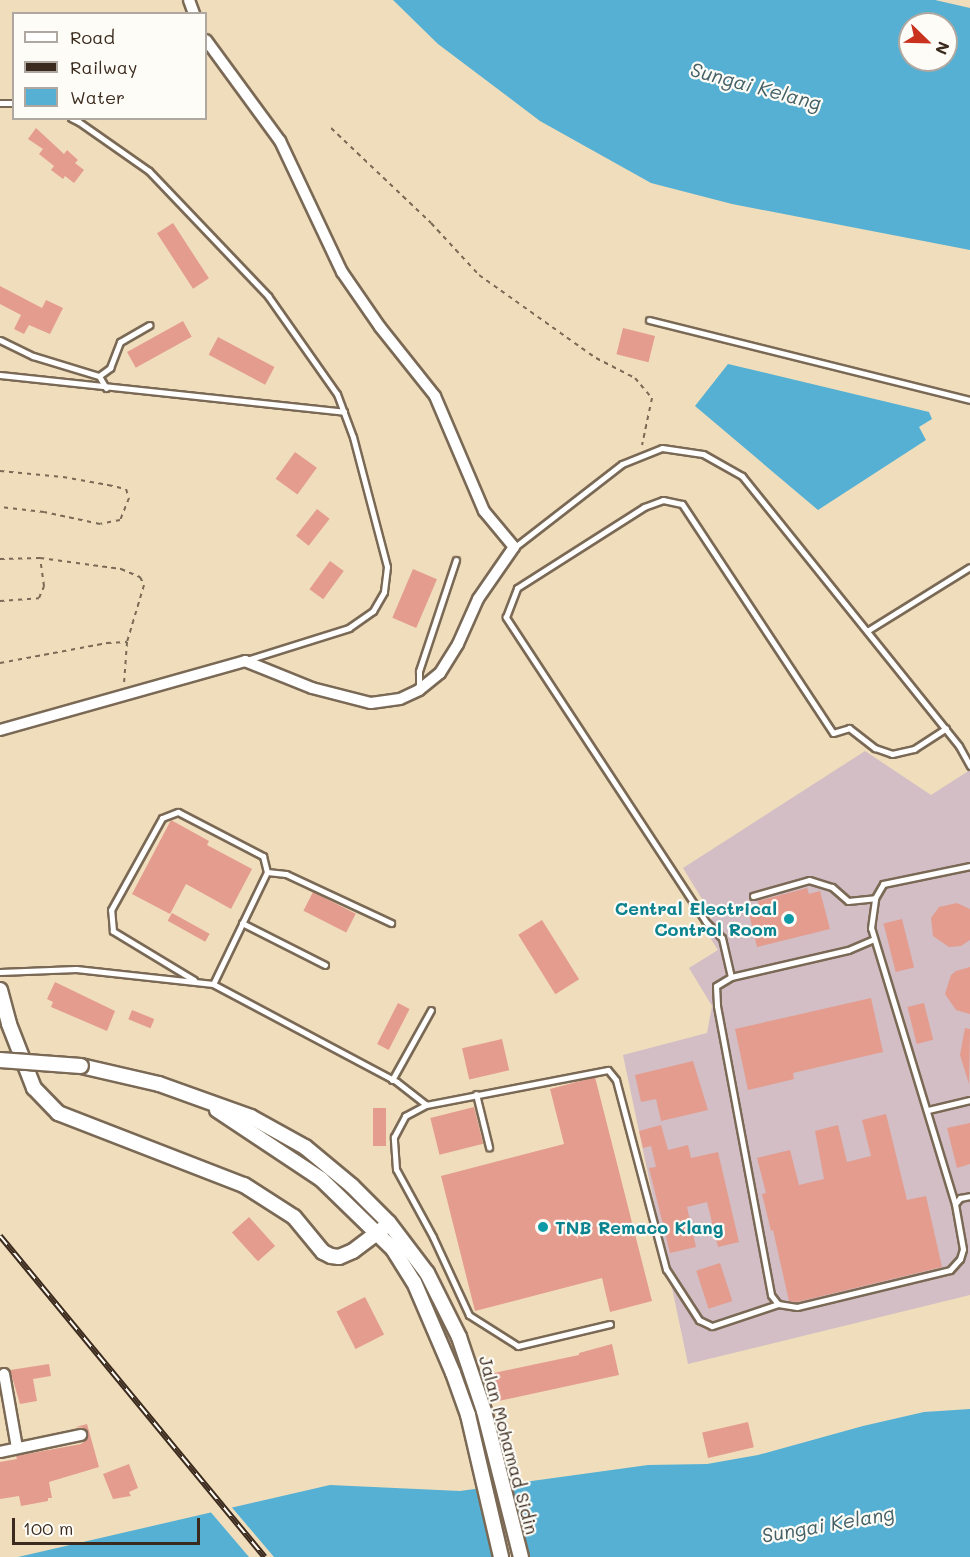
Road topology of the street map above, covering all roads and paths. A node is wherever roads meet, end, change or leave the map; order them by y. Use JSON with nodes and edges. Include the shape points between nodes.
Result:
{"nodes":[{"id":1,"x":207,"y":41,"type":"edge"},
{"id":2,"x":75,"y":120,"type":"edge"},
{"id":3,"x":330,"y":128,"type":"dead end"},
{"id":4,"x":649,"y":320,"type":"dead end"},
{"id":5,"x":150,"y":325,"type":"dead end"},
{"id":6,"x":0,"y":340,"type":"edge"},
{"id":7,"x":0,"y":375,"type":"edge"},
{"id":8,"x":99,"y":376,"type":"junction"},
{"id":9,"x":106,"y":388,"type":"junction"},
{"id":10,"x":970,"y":400,"type":"edge"},
{"id":11,"x":344,"y":412,"type":"junction"},
{"id":12,"x":640,"y":457,"type":"junction"},
{"id":13,"x":0,"y":471,"type":"edge"},
{"id":14,"x":0,"y":507,"type":"edge"},
{"id":15,"x":514,"y":547,"type":"junction"},
{"id":16,"x":40,"y":558,"type":"junction"},
{"id":17,"x":0,"y":560,"type":"edge"},
{"id":18,"x":456,"y":560,"type":"dead end"},
{"id":19,"x":970,"y":567,"type":"edge"},
{"id":20,"x":0,"y":601,"type":"edge"},
{"id":21,"x":867,"y":631,"type":"junction"},
{"id":22,"x":127,"y":642,"type":"junction"},
{"id":23,"x":245,"y":661,"type":"junction"},
{"id":24,"x":0,"y":663,"type":"edge"},
{"id":25,"x":419,"y":690,"type":"junction"},
{"id":26,"x":125,"y":693,"type":"junction"},
{"id":27,"x":946,"y":728,"type":"junction"},
{"id":28,"x":0,"y":730,"type":"edge"},
{"id":29,"x":970,"y":766,"type":"edge"},
{"id":30,"x":970,"y":866,"type":"edge"},
{"id":31,"x":267,"y":872,"type":"junction"},
{"id":32,"x":753,"y":896,"type":"dead end"},
{"id":33,"x":875,"y":898,"type":"junction"},
{"id":34,"x":242,"y":923,"type":"junction"},
{"id":35,"x":391,"y":923,"type":"dead end"},
{"id":36,"x":874,"y":939,"type":"junction"},
{"id":37,"x":325,"y":965,"type":"dead end"},
{"id":38,"x":0,"y":972,"type":"edge"},
{"id":39,"x":732,"y":977,"type":"junction"},
{"id":40,"x":194,"y":980,"type":"junction"},
{"id":41,"x":213,"y":984,"type":"junction"},
{"id":42,"x":0,"y":990,"type":"edge"},
{"id":43,"x":431,"y":1010,"type":"dead end"},
{"id":44,"x":0,"y":1060,"type":"edge"},
{"id":45,"x":392,"y":1080,"type":"junction"},
{"id":46,"x":476,"y":1094,"type":"junction"},
{"id":47,"x":970,"y":1101,"type":"edge"},
{"id":48,"x":208,"y":1103,"type":"junction"},
{"id":49,"x":426,"y":1105,"type":"junction"},
{"id":50,"x":928,"y":1110,"type":"junction"},
{"id":51,"x":489,"y":1147,"type":"dead end"},
{"id":52,"x":970,"y":1196,"type":"edge"},
{"id":53,"x":955,"y":1204,"type":"junction"},
{"id":54,"x":389,"y":1223,"type":"junction"},
{"id":55,"x":378,"y":1232,"type":"junction"},
{"id":56,"x":778,"y":1304,"type":"junction"},
{"id":57,"x":610,"y":1324,"type":"dead end"},
{"id":58,"x":4,"y":1374,"type":"dead end"},
{"id":59,"x":81,"y":1435,"type":"dead end"},
{"id":60,"x":17,"y":1448,"type":"junction"},
{"id":61,"x":0,"y":1452,"type":"edge"},
{"id":62,"x":501,"y":1557,"type":"edge"},
{"id":63,"x":521,"y":1557,"type":"edge"}],
"edges":[{"from":1,"to":15,"type":"street","via":[[280,141],[342,272],[435,396],[484,512]]},
{"from":2,"to":11,"type":"lane","via":[[148,171],[268,296],[337,394]]},
{"from":3,"to":12,"type":"path","via":[[431,223],[479,275],[596,358],[635,378],[652,399]]},
{"from":4,"to":10,"type":"lane"},
{"from":5,"to":8,"type":"lane","via":[[120,342],[110,368]]},
{"from":6,"to":8,"type":"lane","via":[[33,356]]},
{"from":7,"to":9,"type":"lane"},
{"from":8,"to":9,"type":"lane"},
{"from":9,"to":11,"type":"lane"},
{"from":11,"to":23,"type":"lane","via":[[387,567],[384,592],[373,611],[349,628]]},
{"from":12,"to":15,"type":"lane","via":[[622,464]]},
{"from":12,"to":21,"type":"lane","via":[[662,448],[703,453],[742,476]]},
{"from":13,"to":14,"type":"path","via":[[108,485],[126,489],[129,498],[120,520],[100,524]]},
{"from":15,"to":25,"type":"street","via":[[478,599],[440,673]]},
{"from":16,"to":17,"type":"path"},
{"from":16,"to":20,"type":"path","via":[[44,586],[39,598]]},
{"from":16,"to":22,"type":"path","via":[[121,569],[140,577],[144,585]]},
{"from":18,"to":25,"type":"lane","via":[[419,671]]},
{"from":19,"to":21,"type":"lane"},
{"from":21,"to":27,"type":"lane"},
{"from":22,"to":24,"type":"path"},
{"from":22,"to":26,"type":"path","via":[[122,675]]},
{"from":23,"to":25,"type":"street","via":[[312,688],[371,703],[400,699]]},
{"from":23,"to":26,"type":"street"},
{"from":26,"to":28,"type":"street"},
{"from":27,"to":29,"type":"lane"},
{"from":27,"to":39,"type":"lane","via":[[914,749],[892,754],[875,748],[849,728],[833,732],[681,504],[663,500],[644,507],[517,588],[506,617],[706,922],[722,938]]},
{"from":30,"to":33,"type":"lane","via":[[883,884]]},
{"from":31,"to":34,"type":"lane"},
{"from":31,"to":35,"type":"lane","via":[[286,874]]},
{"from":31,"to":40,"type":"lane","via":[[263,856],[194,820],[178,812],[162,818],[111,910],[113,931]]},
{"from":32,"to":33,"type":"lane","via":[[809,880],[832,886],[848,901]]},
{"from":33,"to":36,"type":"lane","via":[[871,928]]},
{"from":34,"to":37,"type":"lane"},
{"from":34,"to":41,"type":"lane"},
{"from":36,"to":39,"type":"lane","via":[[848,950]]},
{"from":36,"to":50,"type":"lane"},
{"from":38,"to":40,"type":"lane","via":[[76,969]]},
{"from":39,"to":56,"type":"lane","via":[[716,986],[717,1006],[771,1295]]},
{"from":40,"to":41,"type":"lane"},
{"from":41,"to":45,"type":"lane"},
{"from":42,"to":55,"type":"main road","via":[[34,1088],[58,1113],[244,1185],[294,1217],[323,1252],[331,1256],[352,1251]]},
{"from":43,"to":45,"type":"lane"},
{"from":44,"to":48,"type":"main road","name":"Jalan Mohamad Sidin","bridge":true,"via":[[81,1066],[159,1084]]},
{"from":45,"to":49,"type":"lane"},
{"from":46,"to":49,"type":"lane"},
{"from":46,"to":51,"type":"lane"},
{"from":46,"to":56,"type":"lane","via":[[608,1070],[616,1080],[666,1269],[699,1320],[712,1326]]},
{"from":47,"to":50,"type":"lane"},
{"from":48,"to":54,"type":"main road","name":"Jalan Mohamad Sidin","via":[[251,1117],[305,1147]]},
{"from":48,"to":55,"type":"main road","name":"Jalan Mohamad Sidin","via":[[321,1179]]},
{"from":49,"to":57,"type":"lane","via":[[405,1116],[394,1137],[396,1169],[469,1315],[518,1346]]},
{"from":50,"to":53,"type":"lane"},
{"from":52,"to":53,"type":"lane"},
{"from":53,"to":56,"type":"lane","via":[[963,1250],[950,1270],[797,1307]]},
{"from":54,"to":55,"type":"main road"},
{"from":54,"to":63,"type":"main road","name":"Jalan Mohamad Sidin","via":[[427,1273],[470,1366]]},
{"from":55,"to":62,"type":"main road","name":"Jalan Mohamad Sidin","via":[[414,1282],[453,1372],[468,1416]]},
{"from":58,"to":60,"type":"street"},
{"from":59,"to":60,"type":"street"},
{"from":60,"to":61,"type":"street"}]}
